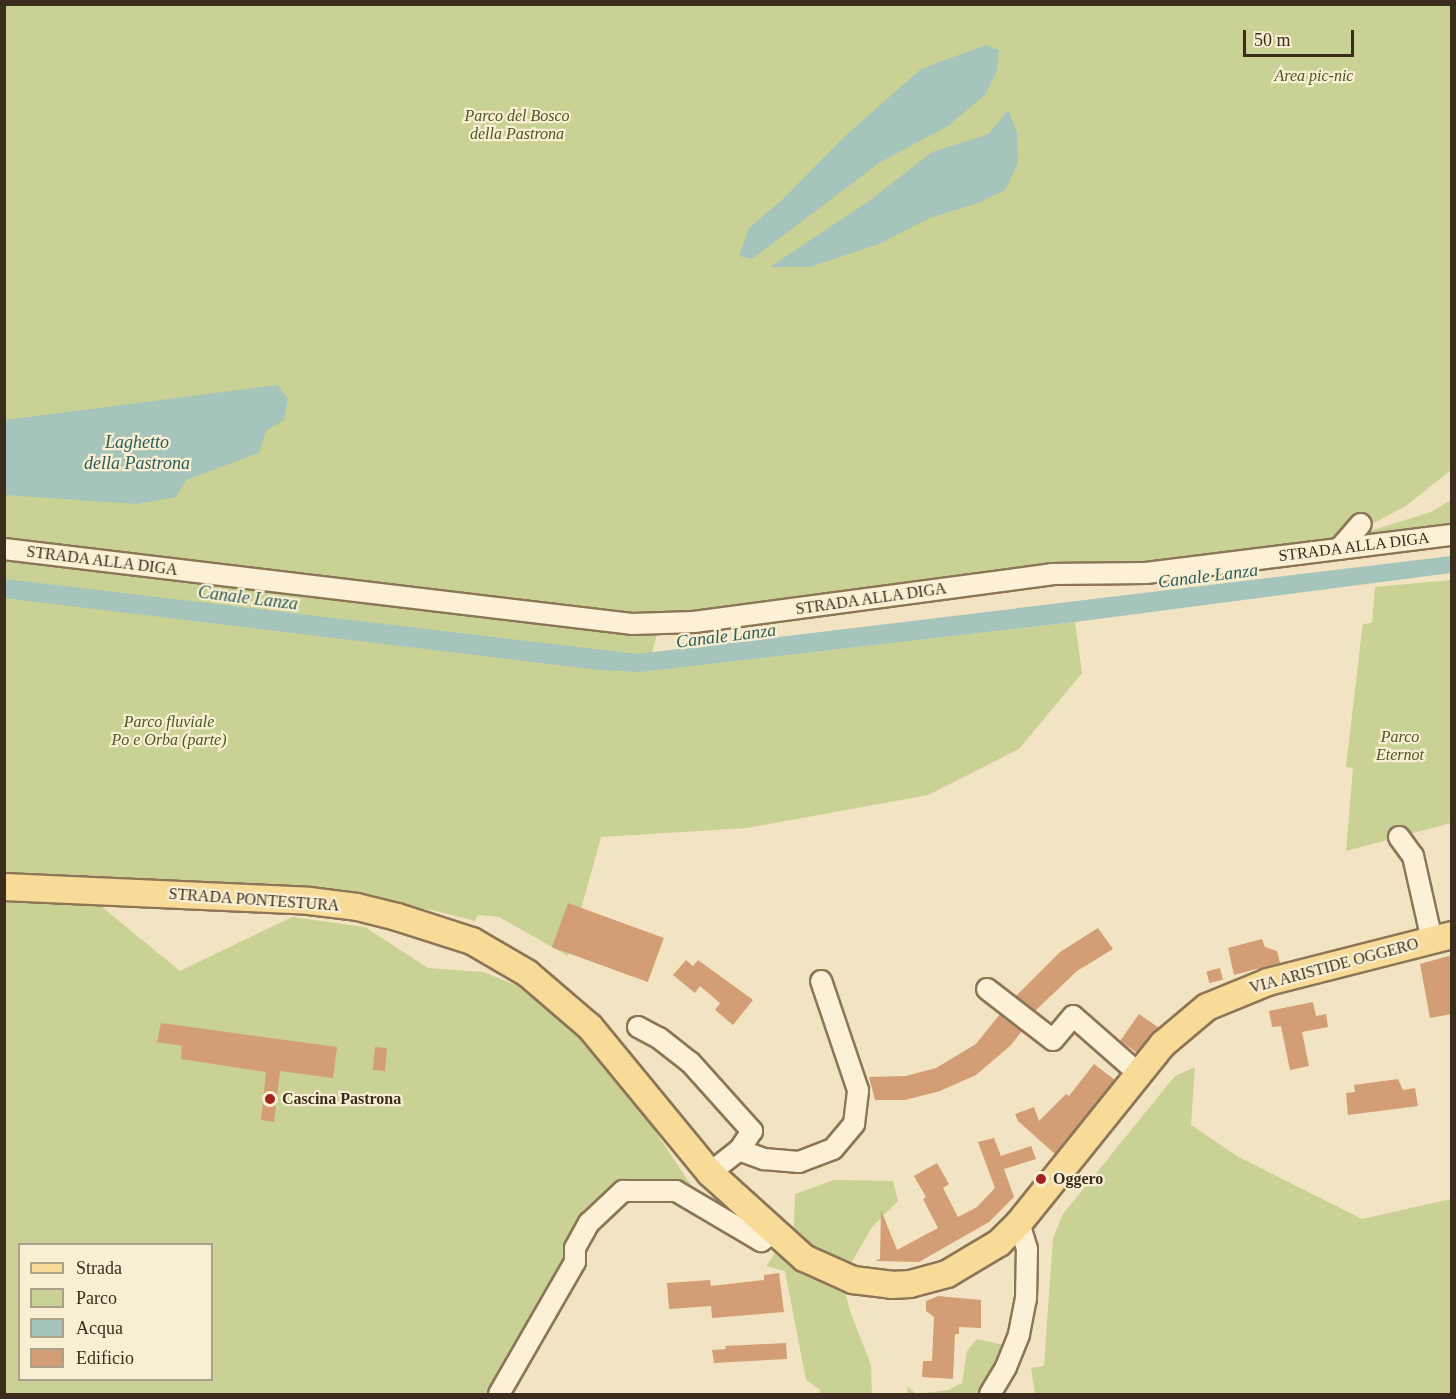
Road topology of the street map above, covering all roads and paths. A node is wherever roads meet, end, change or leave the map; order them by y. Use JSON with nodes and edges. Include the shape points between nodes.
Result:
{"nodes":[{"id":1,"x":1361,"y":524,"type":"dead end"},
{"id":2,"x":1452,"y":535,"type":"edge"},
{"id":3,"x":4,"y":549,"type":"edge"},
{"id":4,"x":1339,"y":549,"type":"junction"},
{"id":5,"x":1399,"y":837,"type":"dead end"},
{"id":6,"x":4,"y":887,"type":"edge"},
{"id":7,"x":1442,"y":937,"type":"edge"},
{"id":8,"x":821,"y":981,"type":"dead end"},
{"id":9,"x":987,"y":989,"type":"dead end"},
{"id":10,"x":638,"y":1027,"type":"dead end"},
{"id":11,"x":1138,"y":1074,"type":"junction"},
{"id":12,"x":739,"y":1150,"type":"junction"},
{"id":13,"x":710,"y":1173,"type":"junction"},
{"id":14,"x":1019,"y":1223,"type":"junction"},
{"id":15,"x":775,"y":1232,"type":"junction"},
{"id":16,"x":499,"y":1395,"type":"edge"},
{"id":17,"x":990,"y":1395,"type":"edge"}],
"edges":[{"from":1,"to":4,"type":"street"},
{"from":2,"to":4,"type":"street","name":"STRADA ALLA DIGA"},
{"from":3,"to":4,"type":"street","name":"STRADA ALLA DIGA","via":[[632,624],[761,614],[1052,574],[1146,573]]},
{"from":5,"to":7,"type":"street","via":[[1413,856]]},
{"from":6,"to":13,"type":"main road","name":"STRADA PONTESTURA","via":[[309,901],[357,907],[472,941],[527,973],[590,1027]]},
{"from":7,"to":11,"type":"main road","name":"VIA ARISTIDE OGGERO","via":[[1268,981],[1235,994],[1182,1026]]},
{"from":8,"to":12,"type":"street","via":[[858,1090],[854,1124],[832,1149],[799,1162],[764,1159]]},
{"from":9,"to":11,"type":"street","via":[[1053,1040],[1073,1016]]},
{"from":10,"to":12,"type":"street","via":[[690,1062],[752,1131]]},
{"from":11,"to":14,"type":"main road","name":"VIA ARISTIDE OGGERO"},
{"from":12,"to":13,"type":"street"},
{"from":13,"to":15,"type":"main road","name":"STRADA PONTESTURA"},
{"from":14,"to":15,"type":"main road","name":"VIA ARISTIDE OGGERO","via":[[999,1243],[947,1274],[892,1286],[835,1274],[804,1257]]},
{"from":14,"to":17,"type":"street","via":[[1027,1250],[1026,1299],[1019,1334]]},
{"from":15,"to":16,"type":"street","via":[[761,1241],[676,1191],[623,1191],[589,1223],[575,1248],[575,1262]]}]}
